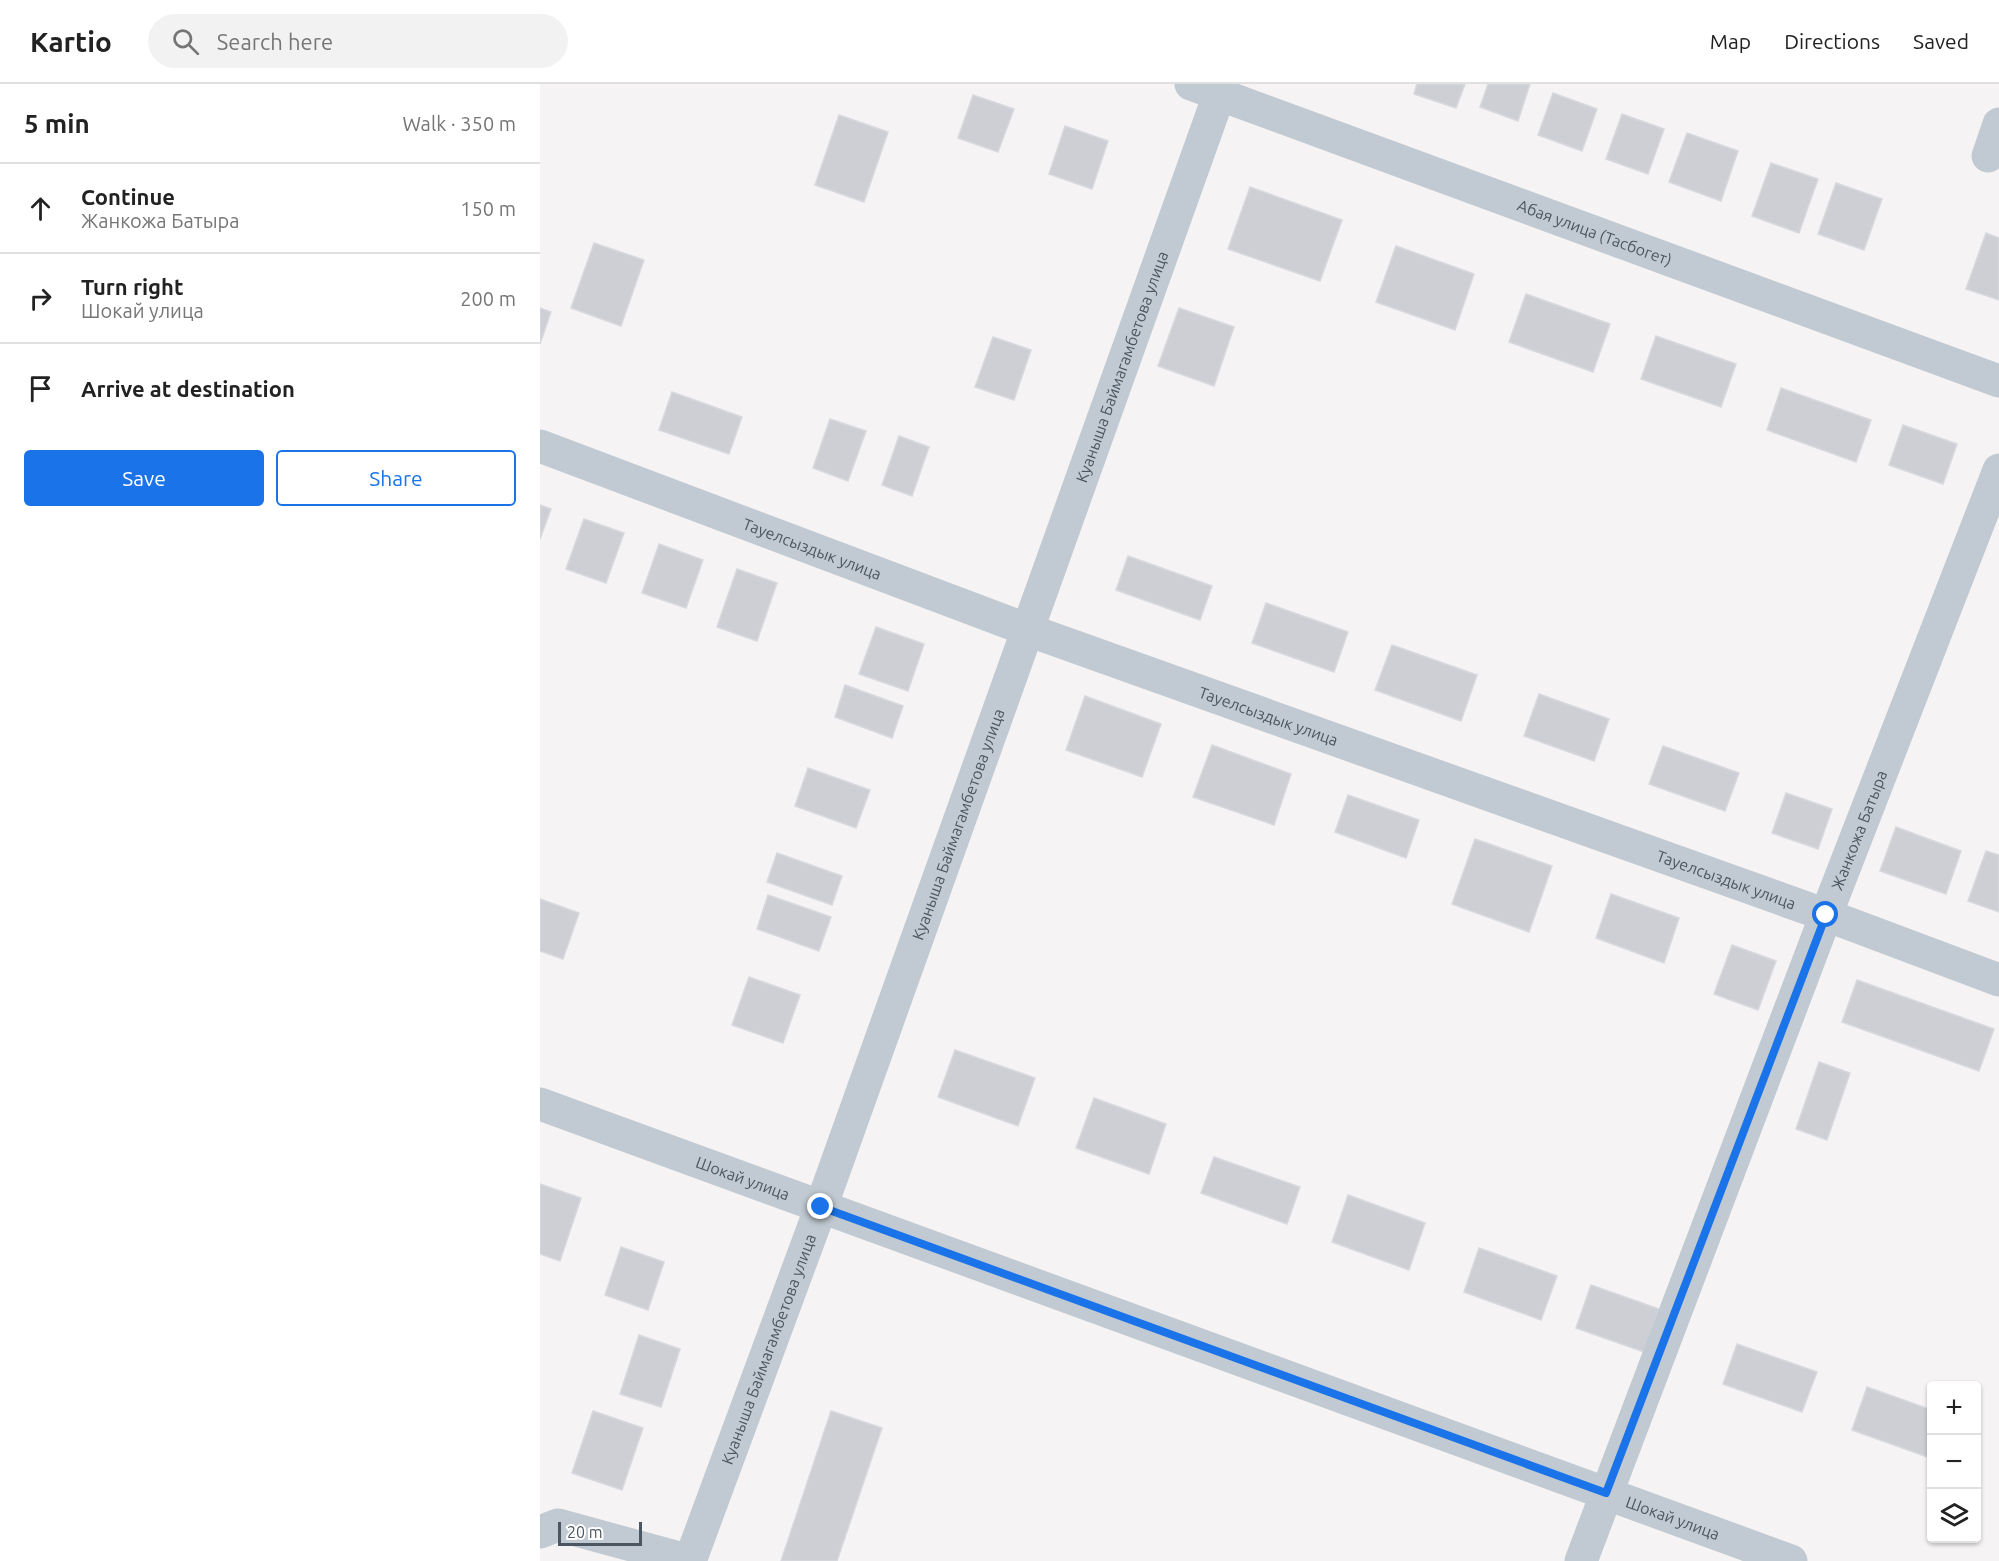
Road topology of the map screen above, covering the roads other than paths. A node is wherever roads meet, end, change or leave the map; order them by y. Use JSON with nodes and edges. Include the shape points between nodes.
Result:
{"nodes":[{"id":1,"x":1211,"y":87,"type":"edge"},
{"id":2,"x":1999,"y":124,"type":"edge"},
{"id":3,"x":1988,"y":156,"type":"dead end"},
{"id":4,"x":1999,"y":381,"type":"edge"},
{"id":5,"x":540,"y":446,"type":"edge"},
{"id":6,"x":1999,"y":470,"type":"edge"},
{"id":7,"x":1028,"y":630,"type":"junction"},
{"id":8,"x":1826,"y":915,"type":"junction"},
{"id":9,"x":1999,"y":980,"type":"edge"},
{"id":10,"x":540,"y":1104,"type":"edge"},
{"id":11,"x":821,"y":1207,"type":"junction"},
{"id":12,"x":1606,"y":1493,"type":"junction"},
{"id":13,"x":540,"y":1532,"type":"edge"},
{"id":14,"x":690,"y":1561,"type":"edge"},
{"id":15,"x":1581,"y":1561,"type":"edge"},
{"id":16,"x":1791,"y":1561,"type":"edge"}],
"edges":[{"from":1,"to":4,"type":"street","name":"Абая улица (Тасбогет)"},
{"from":1,"to":7,"type":"street","name":"Куаныша Баймагамбетова улица"},
{"from":2,"to":3,"type":"street"},
{"from":5,"to":7,"type":"street","name":"Тауелсыздык улица"},
{"from":6,"to":8,"type":"street","name":"Жанкожа Батыра"},
{"from":7,"to":8,"type":"street","name":"Тауелсыздык улица"},
{"from":7,"to":11,"type":"street","name":"Куаныша Баймагамбетова улица"},
{"from":8,"to":9,"type":"street","name":"Тауелсыздык улица"},
{"from":8,"to":12,"type":"street","name":"Жанкожа Батыра"},
{"from":10,"to":11,"type":"street","name":"Шокай улица"},
{"from":11,"to":12,"type":"street","name":"Шокай улица"},
{"from":11,"to":14,"type":"street","name":"Куаныша Баймагамбетова улица"},
{"from":12,"to":15,"type":"street","name":"Жанкожа Батыра"},
{"from":12,"to":16,"type":"street","name":"Шокай улица"},
{"from":13,"to":14,"type":"street","via":[[558,1526]]}]}
